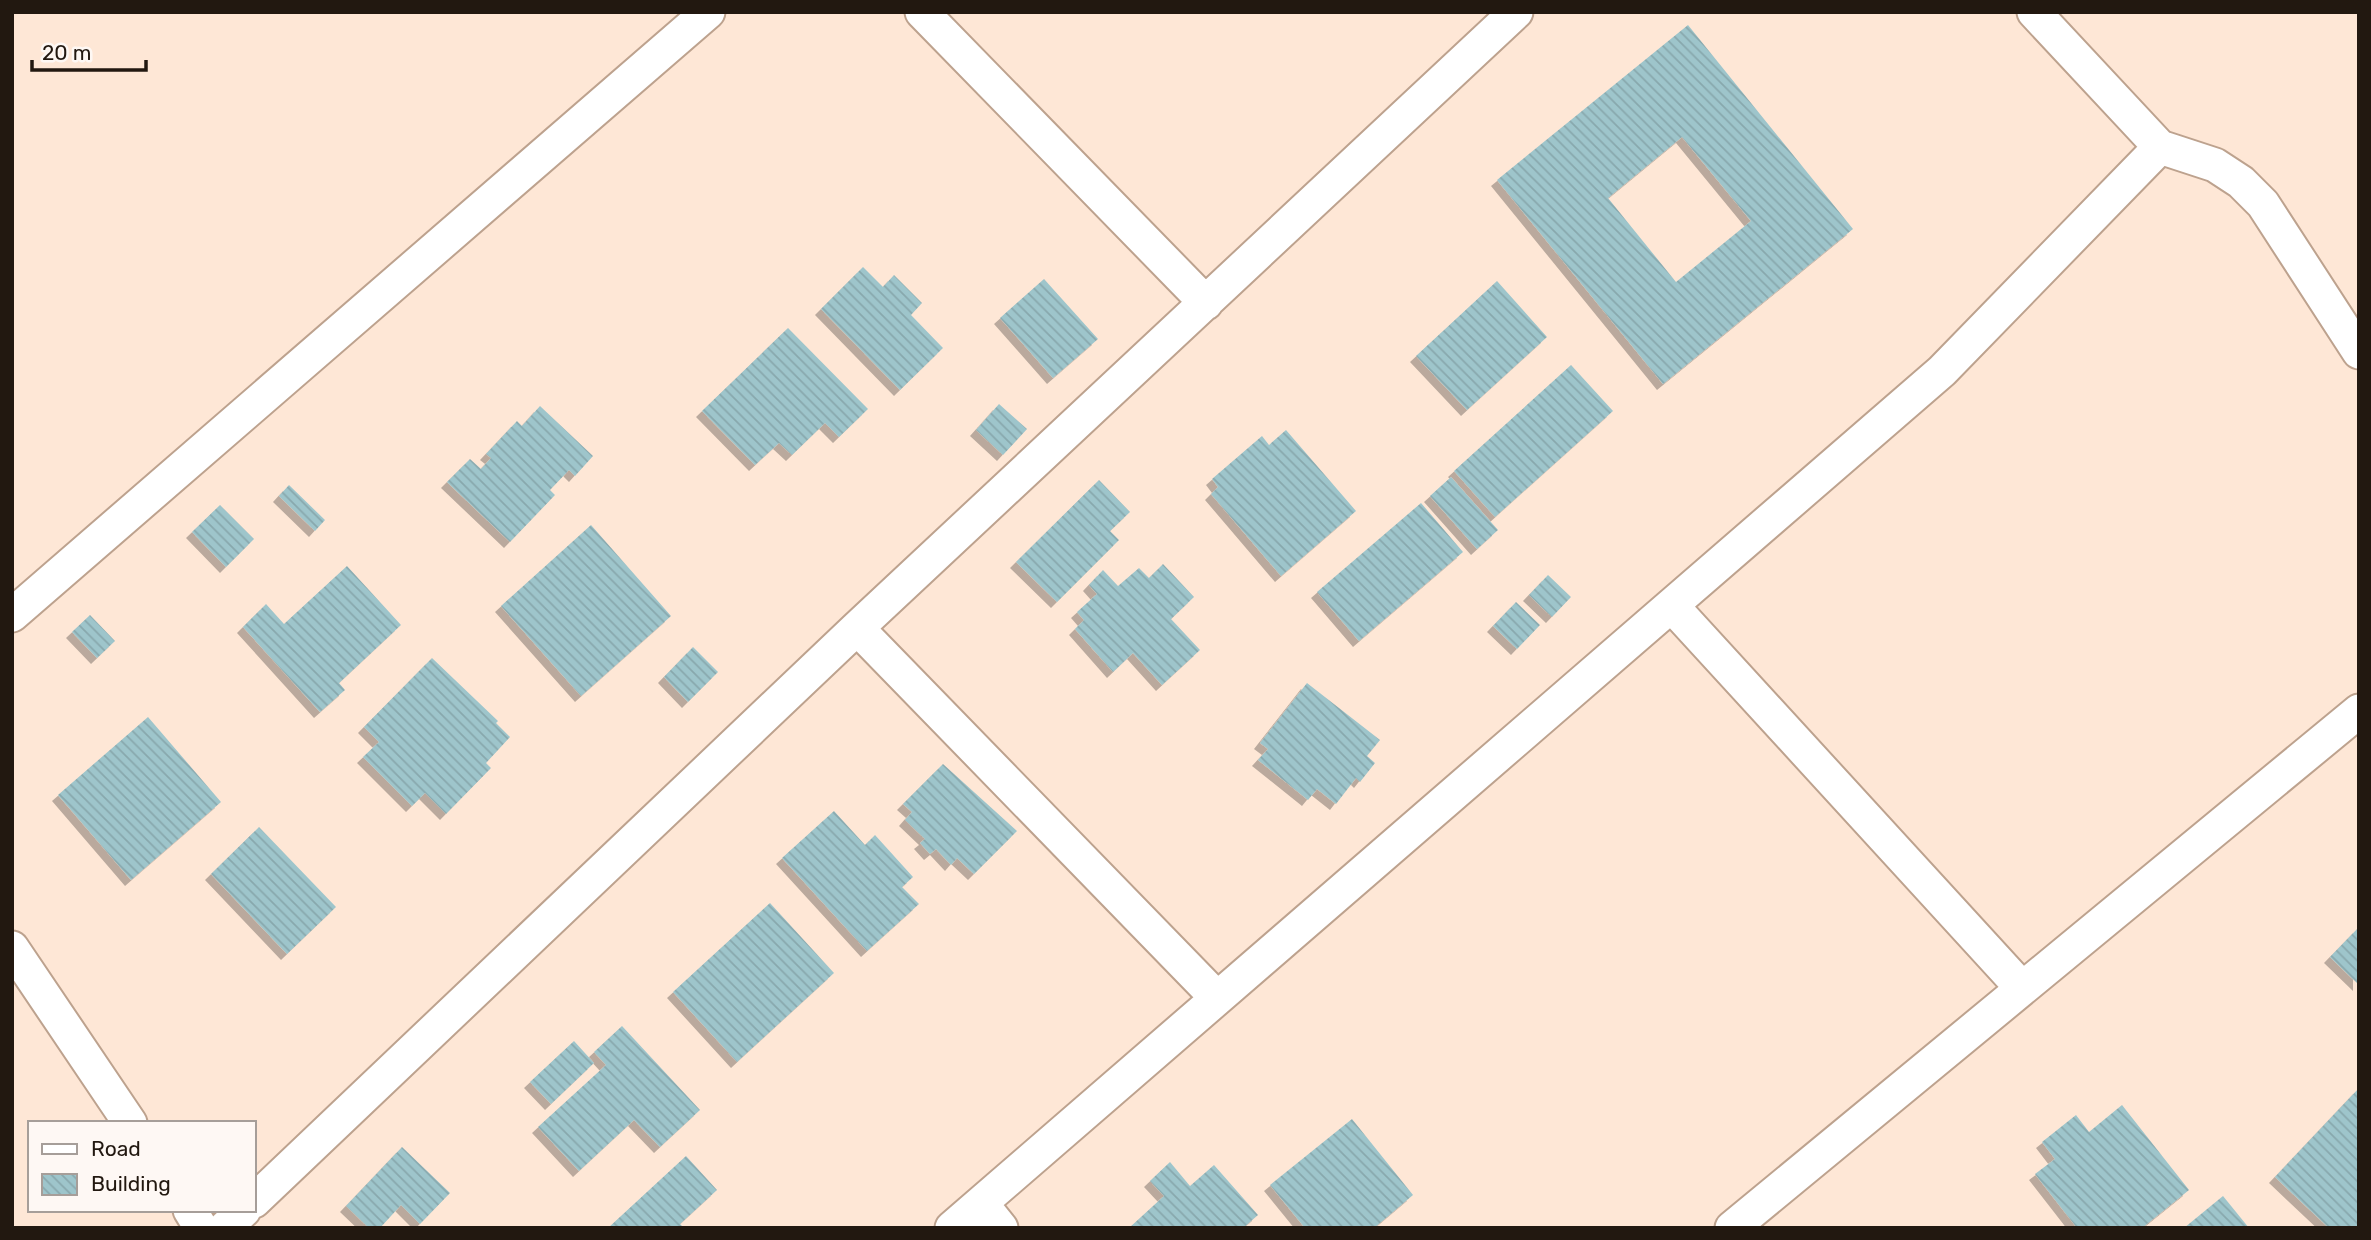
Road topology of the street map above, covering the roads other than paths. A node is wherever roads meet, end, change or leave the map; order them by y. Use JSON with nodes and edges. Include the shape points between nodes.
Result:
{"nodes":[{"id":1,"x":708,"y":12,"type":"edge"},
{"id":2,"x":922,"y":12,"type":"edge"},
{"id":3,"x":1517,"y":12,"type":"edge"},
{"id":4,"x":2034,"y":12,"type":"edge"},
{"id":5,"x":2160,"y":147,"type":"junction"},
{"id":6,"x":1206,"y":303,"type":"junction"},
{"id":7,"x":2359,"y":352,"type":"edge"},
{"id":8,"x":1672,"y":606,"type":"junction"},
{"id":9,"x":12,"y":615,"type":"edge"},
{"id":10,"x":857,"y":628,"type":"junction"},
{"id":11,"x":2359,"y":711,"type":"edge"},
{"id":12,"x":12,"y":948,"type":"edge"},
{"id":13,"x":2022,"y":988,"type":"junction"},
{"id":14,"x":1217,"y":998,"type":"junction"},
{"id":15,"x":130,"y":1121,"type":"edge"},
{"id":16,"x":256,"y":1199,"type":"edge"},
{"id":17,"x":191,"y":1212,"type":"edge"},
{"id":18,"x":242,"y":1212,"type":"edge"},
{"id":19,"x":991,"y":1216,"type":"edge"},
{"id":20,"x":201,"y":1228,"type":"edge"},
{"id":21,"x":225,"y":1228,"type":"edge"},
{"id":22,"x":952,"y":1228,"type":"edge"},
{"id":23,"x":1732,"y":1228,"type":"edge"}],
"edges":[{"from":1,"to":9,"type":"street"},
{"from":2,"to":6,"type":"street"},
{"from":3,"to":6,"type":"street"},
{"from":4,"to":5,"type":"street"},
{"from":5,"to":7,"type":"street","via":[[2215,165],[2263,204]]},
{"from":5,"to":8,"type":"street","via":[[1942,371]]},
{"from":6,"to":10,"type":"street"},
{"from":8,"to":13,"type":"street"},
{"from":8,"to":14,"type":"street"},
{"from":10,"to":14,"type":"street"},
{"from":10,"to":16,"type":"street"},
{"from":11,"to":13,"type":"street"},
{"from":12,"to":15,"type":"street"},
{"from":13,"to":23,"type":"street"},
{"from":14,"to":19,"type":"street"},
{"from":17,"to":20,"type":"street"},
{"from":18,"to":21,"type":"street"},
{"from":19,"to":22,"type":"street"}]}
